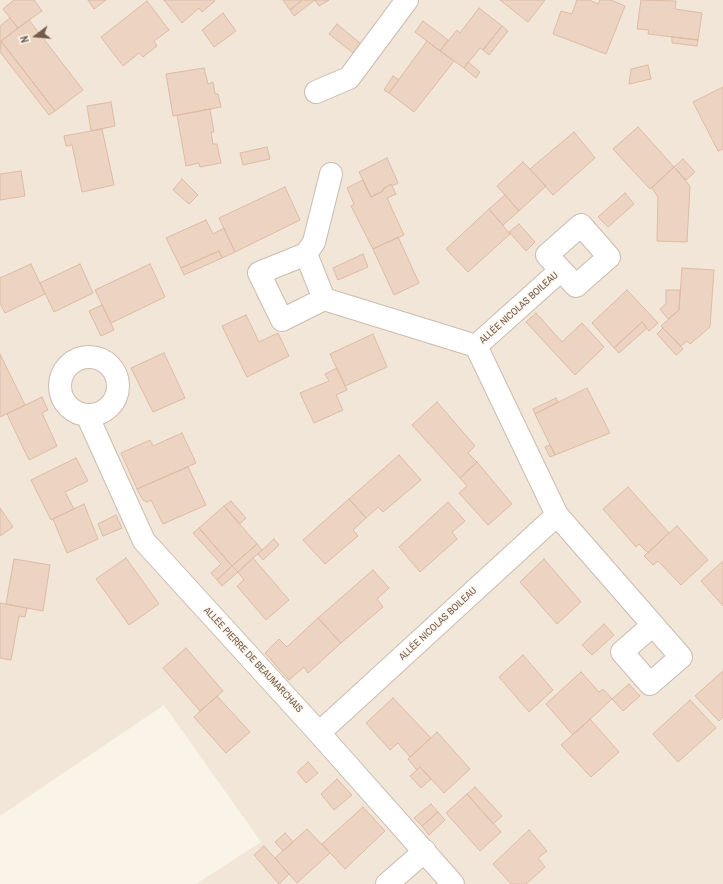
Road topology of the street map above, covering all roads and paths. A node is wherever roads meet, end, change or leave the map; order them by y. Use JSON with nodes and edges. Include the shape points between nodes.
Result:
{"nodes":[{"id":1,"x":407,"y":0,"type":"edge"},
{"id":2,"x":316,"y":92,"type":"dead end"},
{"id":3,"x":331,"y":174,"type":"dead end"},
{"id":4,"x":306,"y":254,"type":"junction"},
{"id":5,"x":561,"y":270,"type":"dead end"},
{"id":6,"x":324,"y":299,"type":"junction"},
{"id":7,"x":476,"y":346,"type":"junction"},
{"id":8,"x":87,"y":414,"type":"dead end"},
{"id":9,"x":557,"y":515,"type":"junction"},
{"id":10,"x":653,"y":625,"type":"dead end"},
{"id":11,"x":319,"y":733,"type":"junction"},
{"id":12,"x":425,"y":851,"type":"junction"},
{"id":13,"x":387,"y":884,"type":"edge"},
{"id":14,"x":453,"y":884,"type":"edge"}],
"edges":[{"from":1,"to":2,"type":"street","via":[[350,78]]},
{"from":3,"to":4,"type":"street","via":[[314,242]]},
{"from":4,"to":6,"type":"street"},
{"from":4,"to":6,"type":"street","via":[[259,273],[282,320]]},
{"from":5,"to":7,"type":"street","name":"ALLÉE NICOLAS BOILEAU"},
{"from":6,"to":7,"type":"street","name":"ALLÉE NICOLAS BOILEAU"},
{"from":7,"to":9,"type":"street","name":"ALLÉE NICOLAS BOILEAU"},
{"from":8,"to":11,"type":"street","name":"ALLÉE PIERRE DE BEAUMARCHAIS","via":[[144,542]]},
{"from":9,"to":10,"type":"street","name":"ALLÉE NICOLAS BOILEAU"},
{"from":9,"to":11,"type":"street","name":"ALLÉE NICOLAS BOILEAU"},
{"from":11,"to":12,"type":"street","name":"ALLÉE PIERRE DE BEAUMARCHAIS"},
{"from":12,"to":13,"type":"street"},
{"from":12,"to":14,"type":"street","name":"ALLÉE PIERRE DE BEAUMARCHAIS"}]}
